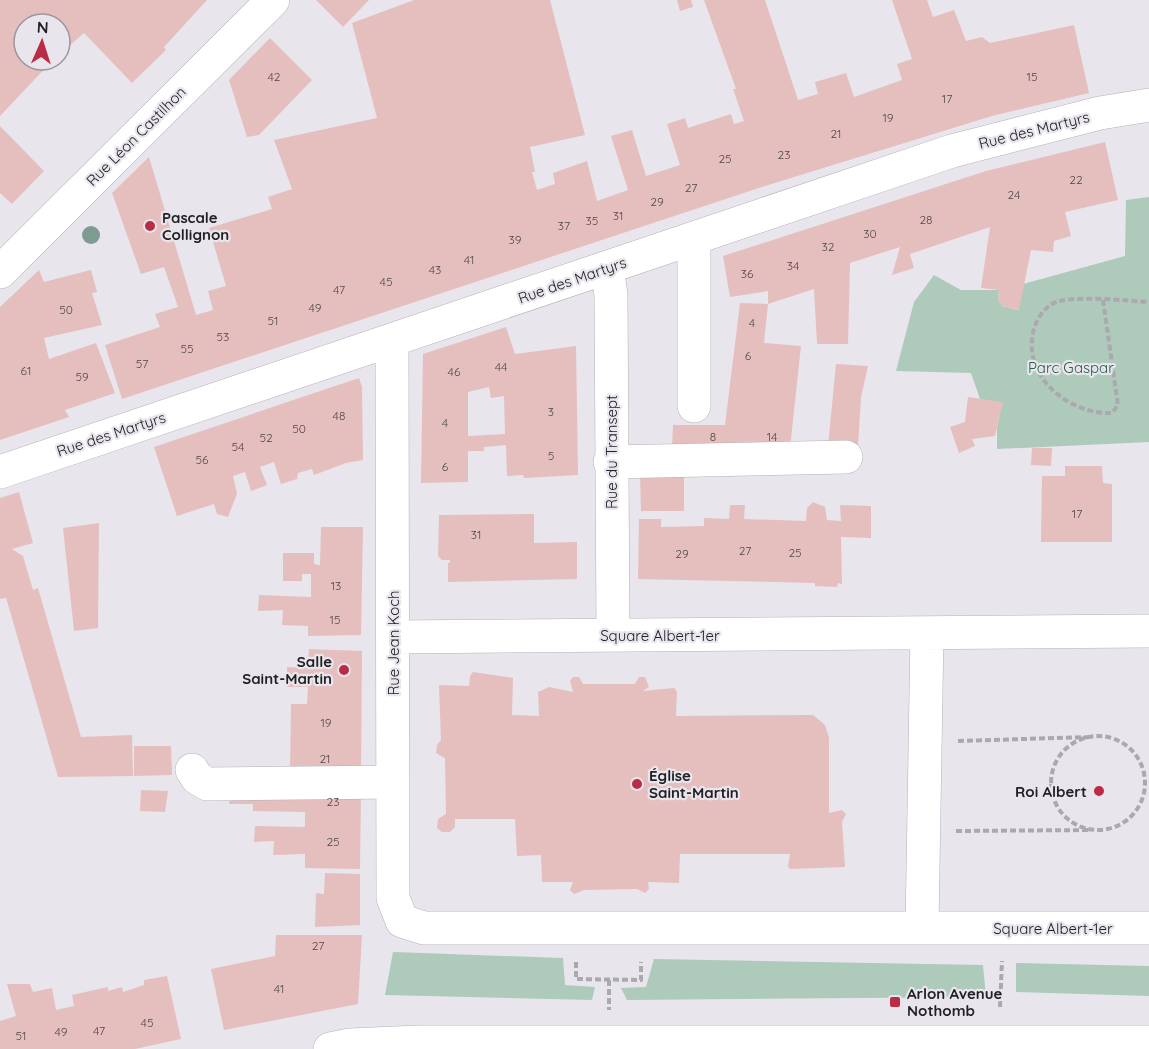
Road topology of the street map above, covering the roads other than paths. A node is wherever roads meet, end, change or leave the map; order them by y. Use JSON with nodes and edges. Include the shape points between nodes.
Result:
{"nodes":[{"id":1,"x":273,"y":0,"type":"edge"},
{"id":2,"x":1149,"y":105,"type":"edge"},
{"id":3,"x":694,"y":238,"type":"junction"},
{"id":4,"x":607,"y":268,"type":"junction"},
{"id":5,"x":0,"y":272,"type":"edge"},
{"id":6,"x":392,"y":341,"type":"junction"},
{"id":7,"x":694,"y":406,"type":"dead end"},
{"id":8,"x":846,"y":457,"type":"dead end"},
{"id":9,"x":610,"y":462,"type":"junction"},
{"id":10,"x":0,"y":471,"type":"edge"},
{"id":11,"x":1149,"y":631,"type":"edge"},
{"id":12,"x":927,"y":633,"type":"junction"},
{"id":13,"x":614,"y":635,"type":"junction"},
{"id":14,"x":394,"y":637,"type":"junction"},
{"id":15,"x":192,"y":770,"type":"dead end"},
{"id":16,"x":393,"y":782,"type":"junction"},
{"id":17,"x":424,"y":928,"type":"joint"},
{"id":18,"x":922,"y":928,"type":"junction"},
{"id":19,"x":1149,"y":928,"type":"edge"},
{"id":20,"x":1149,"y":1042,"type":"edge"},
{"id":21,"x":993,"y":1046,"type":"edge"},
{"id":22,"x":330,"y":1049,"type":"edge"}],
"edges":[{"from":1,"to":5,"type":"street","name":"Rue Léon Castilhon"},
{"from":2,"to":3,"type":"street","name":"Rue des Martyrs","via":[[1100,113],[952,151]]},
{"from":3,"to":4,"type":"street","name":"Rue des Martyrs"},
{"from":3,"to":7,"type":"street"},
{"from":4,"to":6,"type":"street","name":"Rue des Martyrs"},
{"from":4,"to":9,"type":"street","name":"Rue du Transept","via":[[611,295]]},
{"from":6,"to":10,"type":"street","name":"Rue des Martyrs"},
{"from":6,"to":14,"type":"street","name":"Rue Jean Koch"},
{"from":8,"to":9,"type":"street"},
{"from":9,"to":13,"type":"street","name":"Rue du Transept"},
{"from":11,"to":12,"type":"street","name":"Square Albert-1er"},
{"from":12,"to":13,"type":"street","name":"Square Albert-1er"},
{"from":12,"to":18,"type":"street"},
{"from":13,"to":14,"type":"street","name":"Square Albert-1er"},
{"from":14,"to":16,"type":"street","name":"Rue Jean Koch"},
{"from":15,"to":16,"type":"street","via":[[207,784]]},
{"from":16,"to":17,"type":"street","name":"Rue Jean Koch","via":[[393,898],[402,921]]},
{"from":17,"to":18,"type":"street","name":"Square Albert-1er"},
{"from":18,"to":19,"type":"street","name":"Square Albert-1er"},
{"from":20,"to":21,"type":"street"},
{"from":21,"to":22,"type":"street","via":[[418,1042]]}]}
